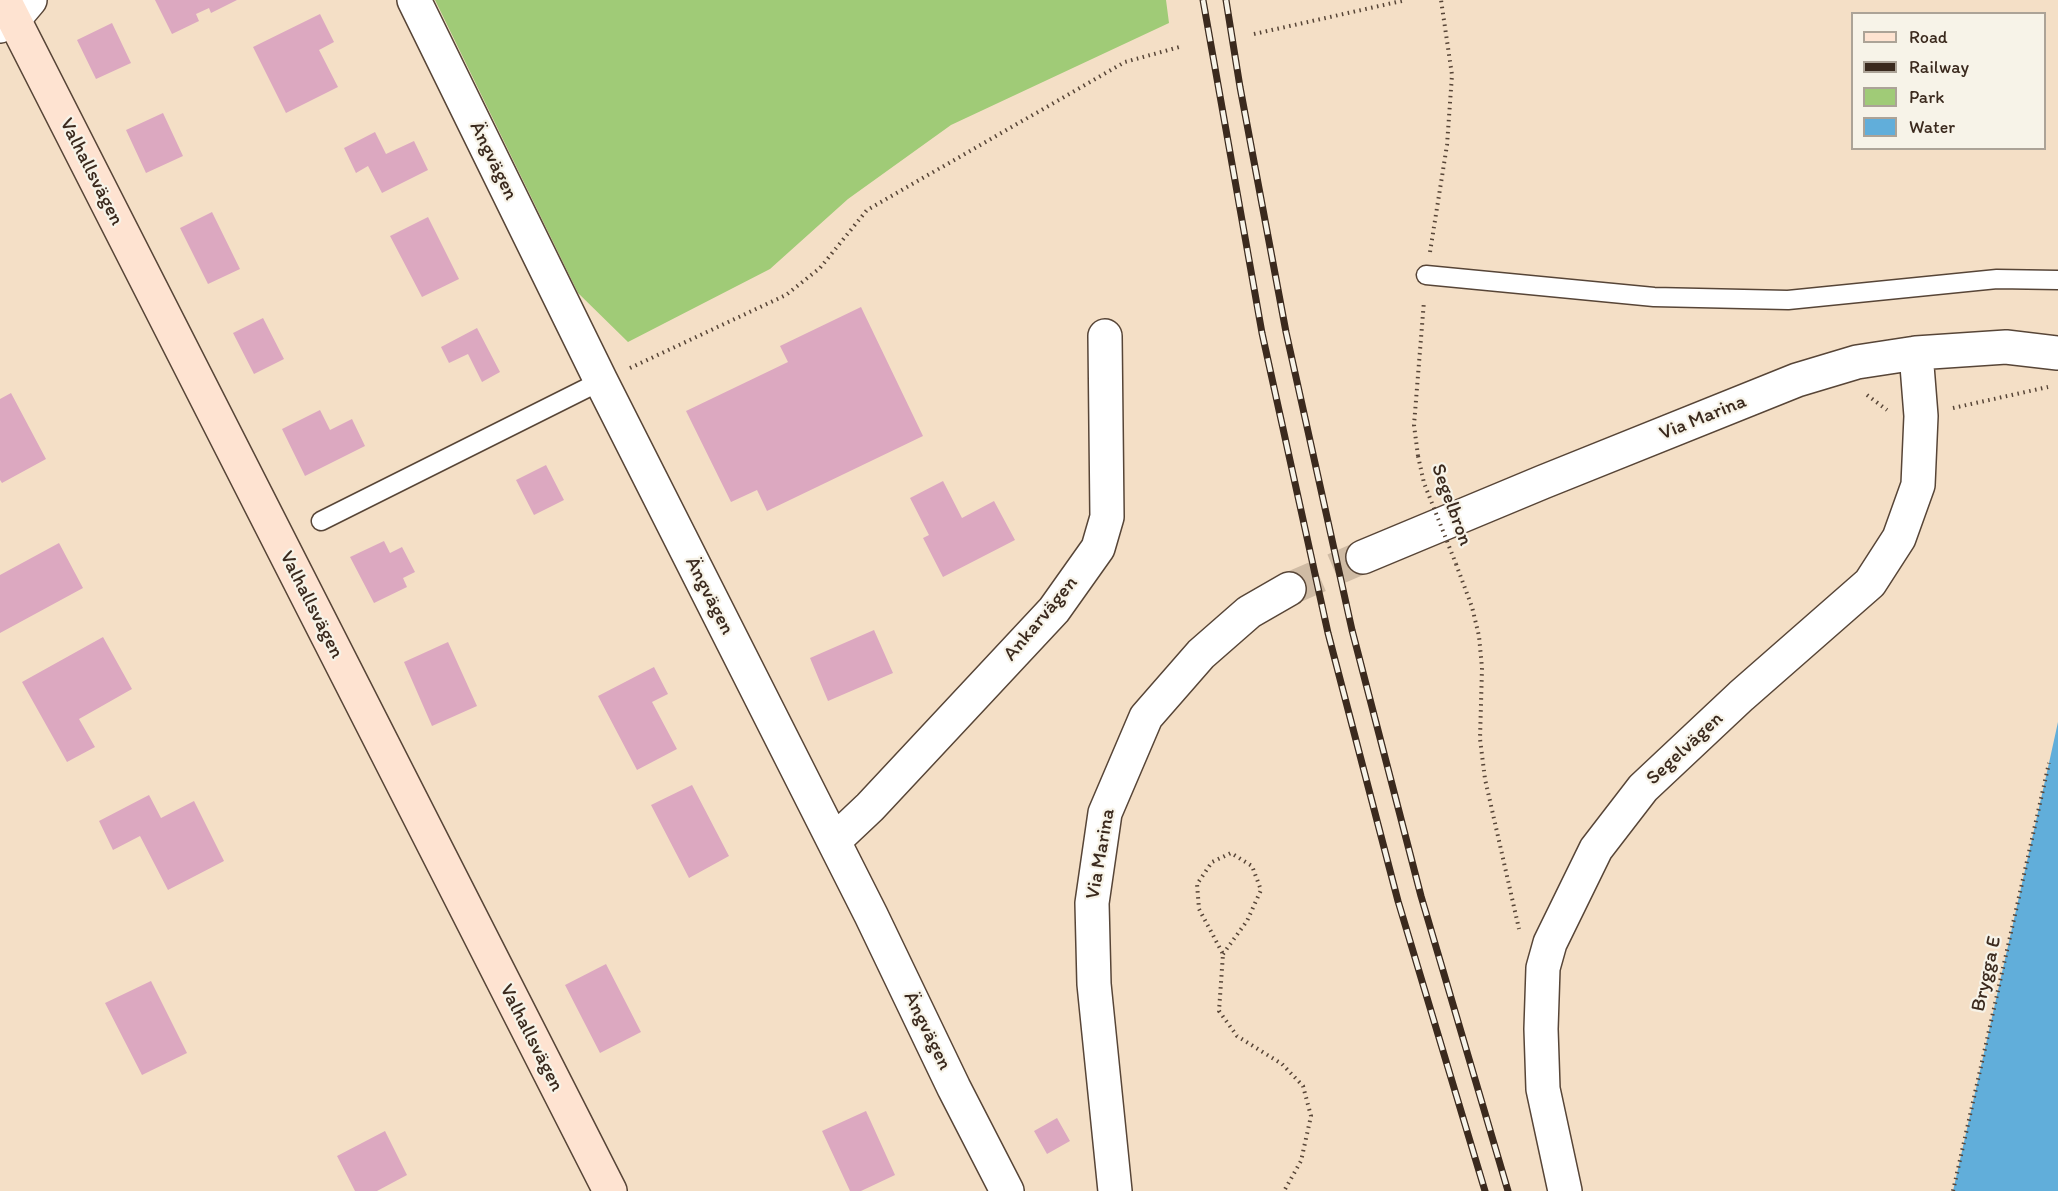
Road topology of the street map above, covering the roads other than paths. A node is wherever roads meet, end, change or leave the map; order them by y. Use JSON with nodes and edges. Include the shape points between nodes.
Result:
{"nodes":[{"id":1,"x":414,"y":0,"type":"edge"},
{"id":2,"x":12,"y":11,"type":"edge"},
{"id":3,"x":1426,"y":274,"type":"road end"},
{"id":4,"x":2058,"y":280,"type":"edge"},
{"id":5,"x":1105,"y":336,"type":"dead end"},
{"id":6,"x":1916,"y":353,"type":"junction"},
{"id":7,"x":2058,"y":353,"type":"edge"},
{"id":8,"x":601,"y":381,"type":"junction"},
{"id":9,"x":321,"y":521,"type":"dead end"},
{"id":10,"x":1363,"y":557,"type":"tunnel mouth"},
{"id":11,"x":1289,"y":589,"type":"tunnel mouth"},
{"id":12,"x":834,"y":841,"type":"junction"},
{"id":13,"x":609,"y":1191,"type":"edge"},
{"id":14,"x":1007,"y":1191,"type":"edge"},
{"id":15,"x":1114,"y":1191,"type":"edge"},
{"id":16,"x":1565,"y":1191,"type":"edge"}],
"edges":[{"from":1,"to":8,"type":"street","name":"Ängvägen"},
{"from":2,"to":13,"type":"street","name":"Valhallsvägen"},
{"from":3,"to":4,"type":"lane","via":[[1654,297],[1788,300],[1997,279]]},
{"from":5,"to":12,"type":"street","name":"Ankarvägen","via":[[1107,517],[1098,548],[1054,610]]},
{"from":6,"to":7,"type":"street","name":"Via Marina","via":[[2006,347]]},
{"from":6,"to":10,"type":"street","name":"Via Marina","via":[[1857,362],[1797,380]]},
{"from":6,"to":16,"type":"street","name":"Segelvägen","via":[[1921,416],[1918,484],[1899,538],[1870,584],[1643,788],[1596,849],[1550,943],[1543,968],[1543,1089]]},
{"from":8,"to":9,"type":"lane"},
{"from":8,"to":12,"type":"street","name":"Ängvägen"},
{"from":11,"to":15,"type":"street","name":"Via Marina","via":[[1249,612],[1201,654],[1146,717],[1105,813],[1092,903],[1094,984]]},
{"from":12,"to":14,"type":"street","name":"Ängvägen"}]}
